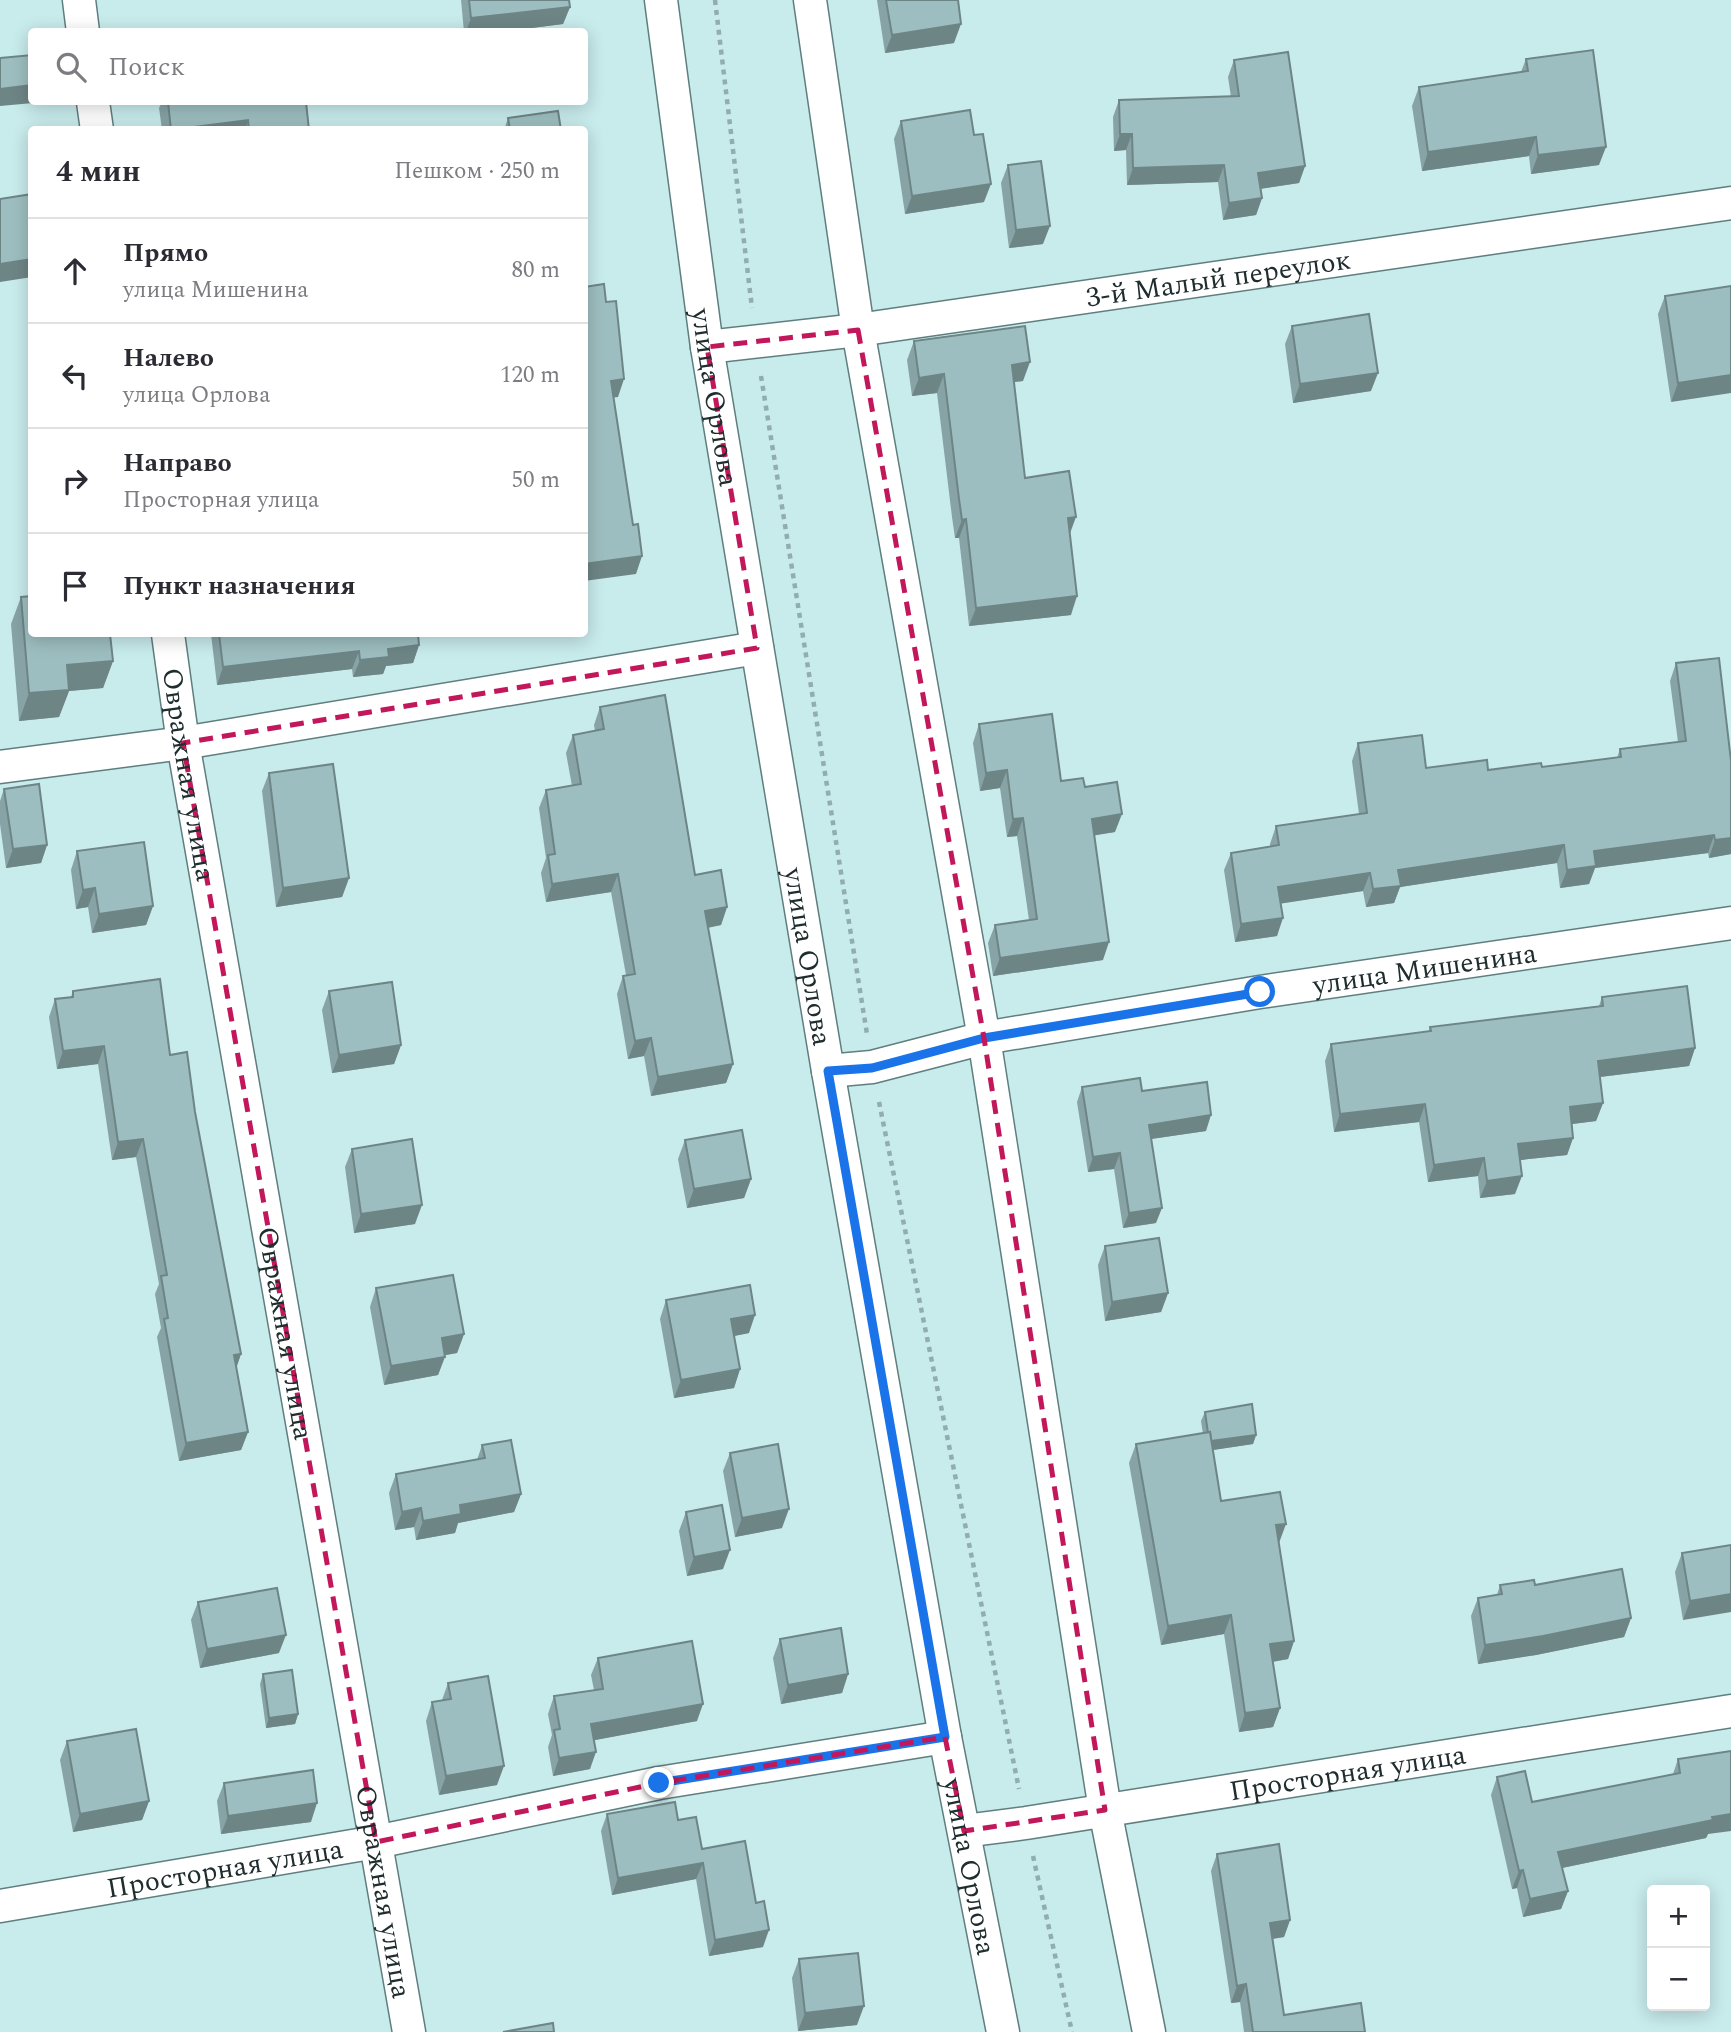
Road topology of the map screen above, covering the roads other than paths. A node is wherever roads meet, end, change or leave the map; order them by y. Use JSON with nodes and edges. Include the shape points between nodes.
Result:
{"nodes":[{"id":1,"x":79,"y":0,"type":"edge"},
{"id":2,"x":661,"y":0,"type":"edge"},
{"id":3,"x":810,"y":0,"type":"edge"},
{"id":4,"x":82,"y":28,"type":"edge"},
{"id":5,"x":93,"y":105,"type":"edge"},
{"id":6,"x":96,"y":126,"type":"edge"},
{"id":7,"x":1731,"y":203,"type":"edge"},
{"id":8,"x":858,"y":330,"type":"junction"},
{"id":9,"x":707,"y":347,"type":"junction"},
{"id":10,"x":168,"y":637,"type":"edge"},
{"id":11,"x":757,"y":648,"type":"junction"},
{"id":12,"x":183,"y":743,"type":"junction"},
{"id":13,"x":0,"y":767,"type":"edge"},
{"id":14,"x":1731,"y":923,"type":"edge"},
{"id":15,"x":984,"y":1038,"type":"junction"},
{"id":16,"x":828,"y":1071,"type":"junction"},
{"id":17,"x":1731,"y":1711,"type":"edge"},
{"id":18,"x":945,"y":1737,"type":"junction"},
{"id":19,"x":1105,"y":1810,"type":"junction"},
{"id":20,"x":964,"y":1831,"type":"junction"},
{"id":21,"x":376,"y":1842,"type":"junction"},
{"id":22,"x":0,"y":1906,"type":"edge"},
{"id":23,"x":409,"y":2032,"type":"edge"},
{"id":24,"x":1003,"y":2032,"type":"edge"},
{"id":25,"x":1149,"y":2032,"type":"edge"}],
"edges":[{"from":1,"to":4,"type":"street"},
{"from":2,"to":9,"type":"street","name":"улица Орлова"},
{"from":3,"to":8,"type":"street"},
{"from":5,"to":6,"type":"street"},
{"from":7,"to":8,"type":"street","name":"3-й Малый переулок"},
{"from":8,"to":9,"type":"street","name":"3-й Малый переулок"},
{"from":8,"to":15,"type":"street"},
{"from":9,"to":11,"type":"street","name":"улица Орлова"},
{"from":10,"to":12,"type":"street","name":"Овражная улица"},
{"from":11,"to":12,"type":"street"},
{"from":11,"to":16,"type":"street","name":"улица Орлова"},
{"from":12,"to":13,"type":"street"},
{"from":12,"to":21,"type":"street","name":"Овражная улица"},
{"from":14,"to":15,"type":"street","name":"улица Мишенина"},
{"from":15,"to":16,"type":"street","name":"улица Мишенина","via":[[872,1068]]},
{"from":15,"to":19,"type":"street"},
{"from":16,"to":18,"type":"street","name":"улица Орлова"},
{"from":17,"to":19,"type":"street","name":"Просторная улица"},
{"from":18,"to":20,"type":"street","name":"улица Орлова"},
{"from":18,"to":21,"type":"street","name":"Просторная улица","via":[[659,1783]]},
{"from":19,"to":20,"type":"street","name":"Просторная улица"},
{"from":19,"to":25,"type":"street"},
{"from":20,"to":24,"type":"street","name":"улица Орлова"},
{"from":21,"to":22,"type":"street","name":"Просторная улица"},
{"from":21,"to":23,"type":"street","name":"Овражная улица"}]}
